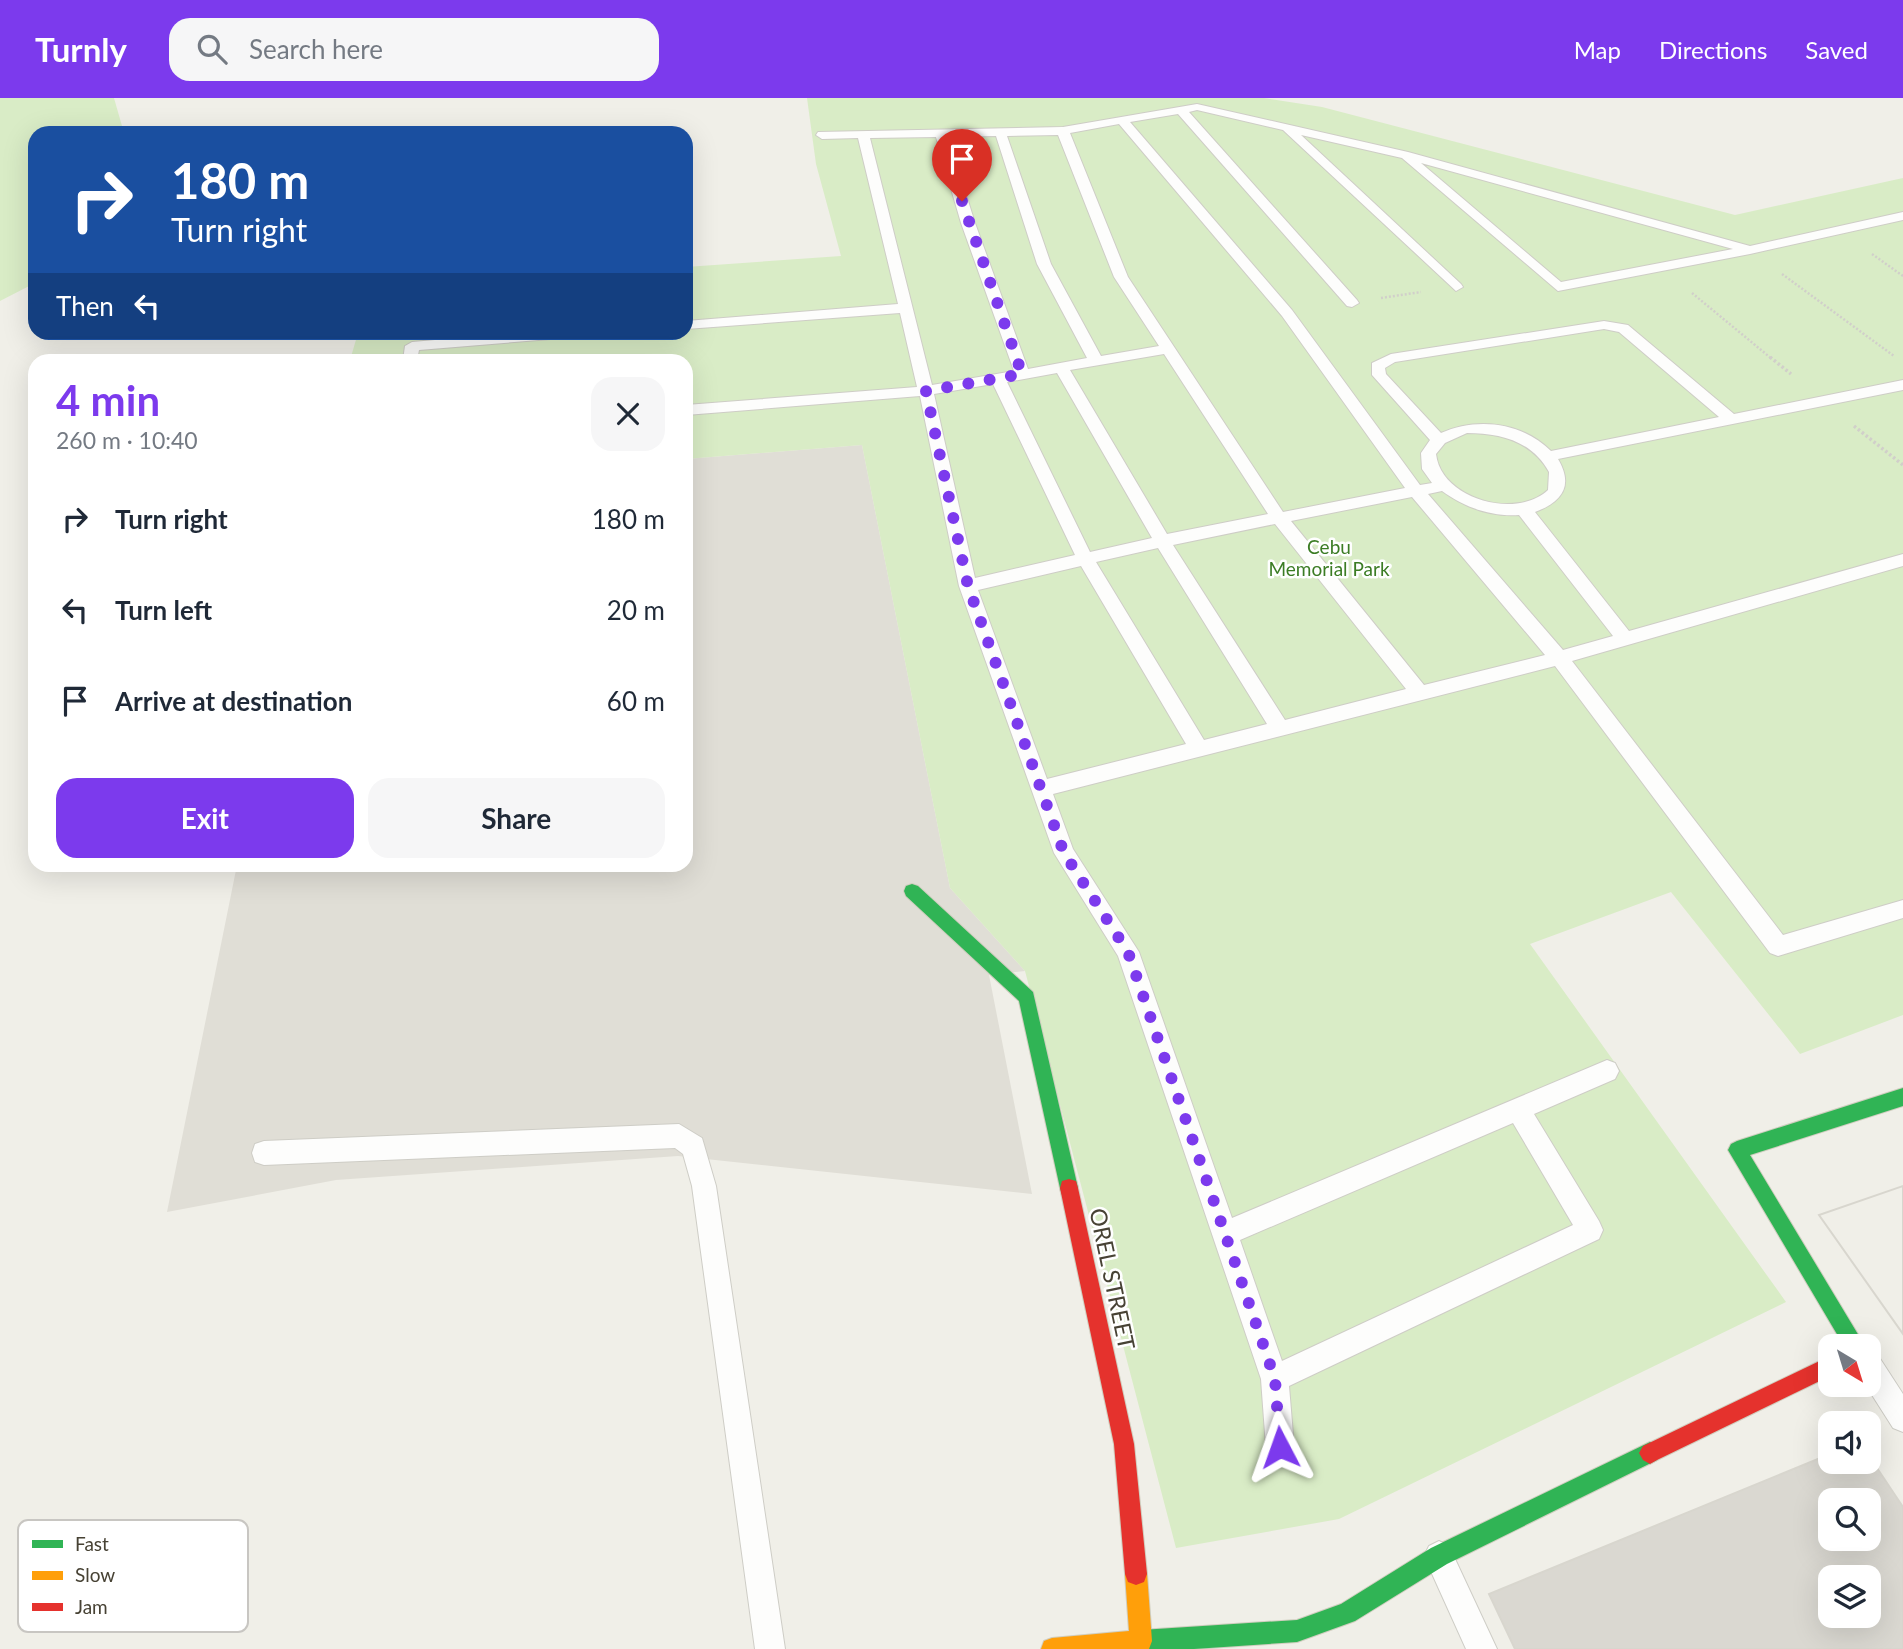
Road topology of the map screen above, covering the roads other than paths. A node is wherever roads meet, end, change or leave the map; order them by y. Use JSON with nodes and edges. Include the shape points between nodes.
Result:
{"nodes":[{"id":1,"x":1180,"y":108,"type":"junction"},
{"id":2,"x":1122,"y":120,"type":"junction"},
{"id":3,"x":1286,"y":126,"type":"junction"},
{"id":4,"x":1063,"y":131,"type":"junction"},
{"id":5,"x":863,"y":134,"type":"junction"},
{"id":6,"x":941,"y":134,"type":"junction"},
{"id":7,"x":1001,"y":134,"type":"junction"},
{"id":8,"x":822,"y":135,"type":"dead end"},
{"id":9,"x":1404,"y":155,"type":"junction"},
{"id":10,"x":1903,"y":216,"type":"edge"},
{"id":11,"x":1750,"y":250,"type":"junction"},
{"id":12,"x":1456,"y":287,"type":"dead end"},
{"id":13,"x":1352,"y":303,"type":"dead end"},
{"id":14,"x":905,"y":308,"type":"junction"},
{"id":15,"x":693,"y":324,"type":"edge"},
{"id":16,"x":487,"y":340,"type":"edge"},
{"id":17,"x":1167,"y":348,"type":"junction"},
{"id":18,"x":411,"y":354,"type":"edge"},
{"id":19,"x":1096,"y":361,"type":"junction"},
{"id":20,"x":1061,"y":367,"type":"junction"},
{"id":21,"x":1022,"y":374,"type":"junction"},
{"id":22,"x":998,"y":379,"type":"junction"},
{"id":23,"x":1903,"y":385,"type":"edge"},
{"id":24,"x":926,"y":391,"type":"junction"},
{"id":25,"x":693,"y":409,"type":"edge"},
{"id":26,"x":1733,"y":421,"type":"junction"},
{"id":27,"x":1438,"y":439,"type":"junction"},
{"id":28,"x":1549,"y":456,"type":"junction"},
{"id":29,"x":1442,"y":486,"type":"junction"},
{"id":30,"x":1415,"y":490,"type":"junction"},
{"id":31,"x":1524,"y":510,"type":"junction"},
{"id":32,"x":1279,"y":518,"type":"junction"},
{"id":33,"x":1162,"y":541,"type":"junction"},
{"id":34,"x":1084,"y":559,"type":"junction"},
{"id":35,"x":1903,"y":561,"type":"edge"},
{"id":36,"x":968,"y":586,"type":"junction"},
{"id":37,"x":1625,"y":639,"type":"junction"},
{"id":38,"x":1559,"y":658,"type":"junction"},
{"id":39,"x":1420,"y":693,"type":"junction"},
{"id":40,"x":1280,"y":728,"type":"junction"},
{"id":41,"x":1199,"y":749,"type":"junction"},
{"id":42,"x":1040,"y":789,"type":"junction"},
{"id":43,"x":912,"y":891,"type":"dead end"},
{"id":44,"x":1903,"y":909,"type":"edge"},
{"id":45,"x":1607,"y":1071,"type":"dead end"},
{"id":46,"x":1903,"y":1097,"type":"edge"},
{"id":47,"x":1518,"y":1109,"type":"junction"},
{"id":48,"x":264,"y":1153,"type":"dead end"},
{"id":49,"x":1226,"y":1233,"type":"junction"},
{"id":50,"x":1848,"y":1334,"type":"edge"},
{"id":51,"x":1818,"y":1372,"type":"edge"},
{"id":52,"x":1275,"y":1379,"type":"junction"},
{"id":53,"x":1881,"y":1385,"type":"edge"},
{"id":54,"x":1903,"y":1418,"type":"edge"},
{"id":55,"x":1280,"y":1447,"type":"dead end"},
{"id":56,"x":1439,"y":1556,"type":"junction"},
{"id":57,"x":1141,"y":1641,"type":"junction"},
{"id":58,"x":770,"y":1649,"type":"edge"},
{"id":59,"x":1052,"y":1649,"type":"edge"},
{"id":60,"x":1482,"y":1649,"type":"edge"}],
"edges":[{"from":1,"to":2,"type":"lane"},
{"from":1,"to":3,"type":"lane","via":[[1197,107]]},
{"from":1,"to":13,"type":"lane"},
{"from":2,"to":4,"type":"lane"},
{"from":2,"to":30,"type":"lane","via":[[1287,313]]},
{"from":3,"to":9,"type":"lane"},
{"from":3,"to":12,"type":"lane"},
{"from":4,"to":7,"type":"lane"},
{"from":4,"to":17,"type":"lane","via":[[1121,277]]},
{"from":5,"to":6,"type":"lane"},
{"from":5,"to":8,"type":"lane"},
{"from":5,"to":14,"type":"lane"},
{"from":6,"to":7,"type":"lane"},
{"from":6,"to":21,"type":"lane"},
{"from":7,"to":19,"type":"lane","via":[[1044,264]]},
{"from":9,"to":11,"type":"lane"},
{"from":9,"to":11,"type":"lane","via":[[1558,287]]},
{"from":10,"to":11,"type":"lane"},
{"from":14,"to":15,"type":"lane"},
{"from":14,"to":24,"type":"lane"},
{"from":16,"to":18,"type":"lane","via":[[412,346]]},
{"from":17,"to":19,"type":"lane"},
{"from":17,"to":32,"type":"lane"},
{"from":19,"to":20,"type":"lane"},
{"from":20,"to":21,"type":"lane"},
{"from":20,"to":33,"type":"lane"},
{"from":21,"to":22,"type":"lane"},
{"from":22,"to":24,"type":"lane"},
{"from":22,"to":34,"type":"lane"},
{"from":23,"to":26,"type":"lane"},
{"from":24,"to":25,"type":"lane"},
{"from":24,"to":36,"type":"lane"},
{"from":26,"to":27,"type":"lane","via":[[1623,328],[1604,325],[1391,358],[1377,366],[1379,375]]},
{"from":26,"to":28,"type":"lane"},
{"from":27,"to":28,"type":"lane","via":[[1465,428],[1493,429],[1520,437]]},
{"from":27,"to":29,"type":"lane","via":[[1428,460]]},
{"from":28,"to":31,"type":"lane","via":[[1560,479],[1558,490],[1539,506]]},
{"from":29,"to":30,"type":"lane"},
{"from":29,"to":31,"type":"lane","via":[[1488,509]]},
{"from":30,"to":32,"type":"lane"},
{"from":30,"to":38,"type":"lane"},
{"from":31,"to":37,"type":"lane"},
{"from":32,"to":33,"type":"lane"},
{"from":32,"to":39,"type":"lane"},
{"from":33,"to":34,"type":"lane"},
{"from":33,"to":40,"type":"lane"},
{"from":34,"to":36,"type":"lane"},
{"from":34,"to":41,"type":"lane"},
{"from":35,"to":37,"type":"lane"},
{"from":36,"to":42,"type":"lane"},
{"from":37,"to":38,"type":"lane"},
{"from":38,"to":39,"type":"lane"},
{"from":38,"to":44,"type":"lane","via":[[1778,946]]},
{"from":39,"to":40,"type":"lane"},
{"from":40,"to":41,"type":"lane"},
{"from":41,"to":42,"type":"lane"},
{"from":42,"to":49,"type":"lane","via":[[1064,853],[1128,952]]},
{"from":43,"to":57,"type":"street","name":"OREL STREET","via":[[1027,997],[1124,1444]]},
{"from":45,"to":47,"type":"lane"},
{"from":46,"to":50,"type":"street","via":[[1737,1150]]},
{"from":47,"to":49,"type":"lane"},
{"from":47,"to":52,"type":"lane","via":[[1590,1230]]},
{"from":48,"to":58,"type":"lane","via":[[679,1136],[693,1147],[704,1186]]},
{"from":49,"to":52,"type":"lane"},
{"from":51,"to":56,"type":"street"},
{"from":52,"to":55,"type":"lane"},
{"from":53,"to":54,"type":"lane"},
{"from":56,"to":57,"type":"street","via":[[1347,1613],[1297,1631]]},
{"from":56,"to":60,"type":"lane"},
{"from":57,"to":59,"type":"street"}]}
